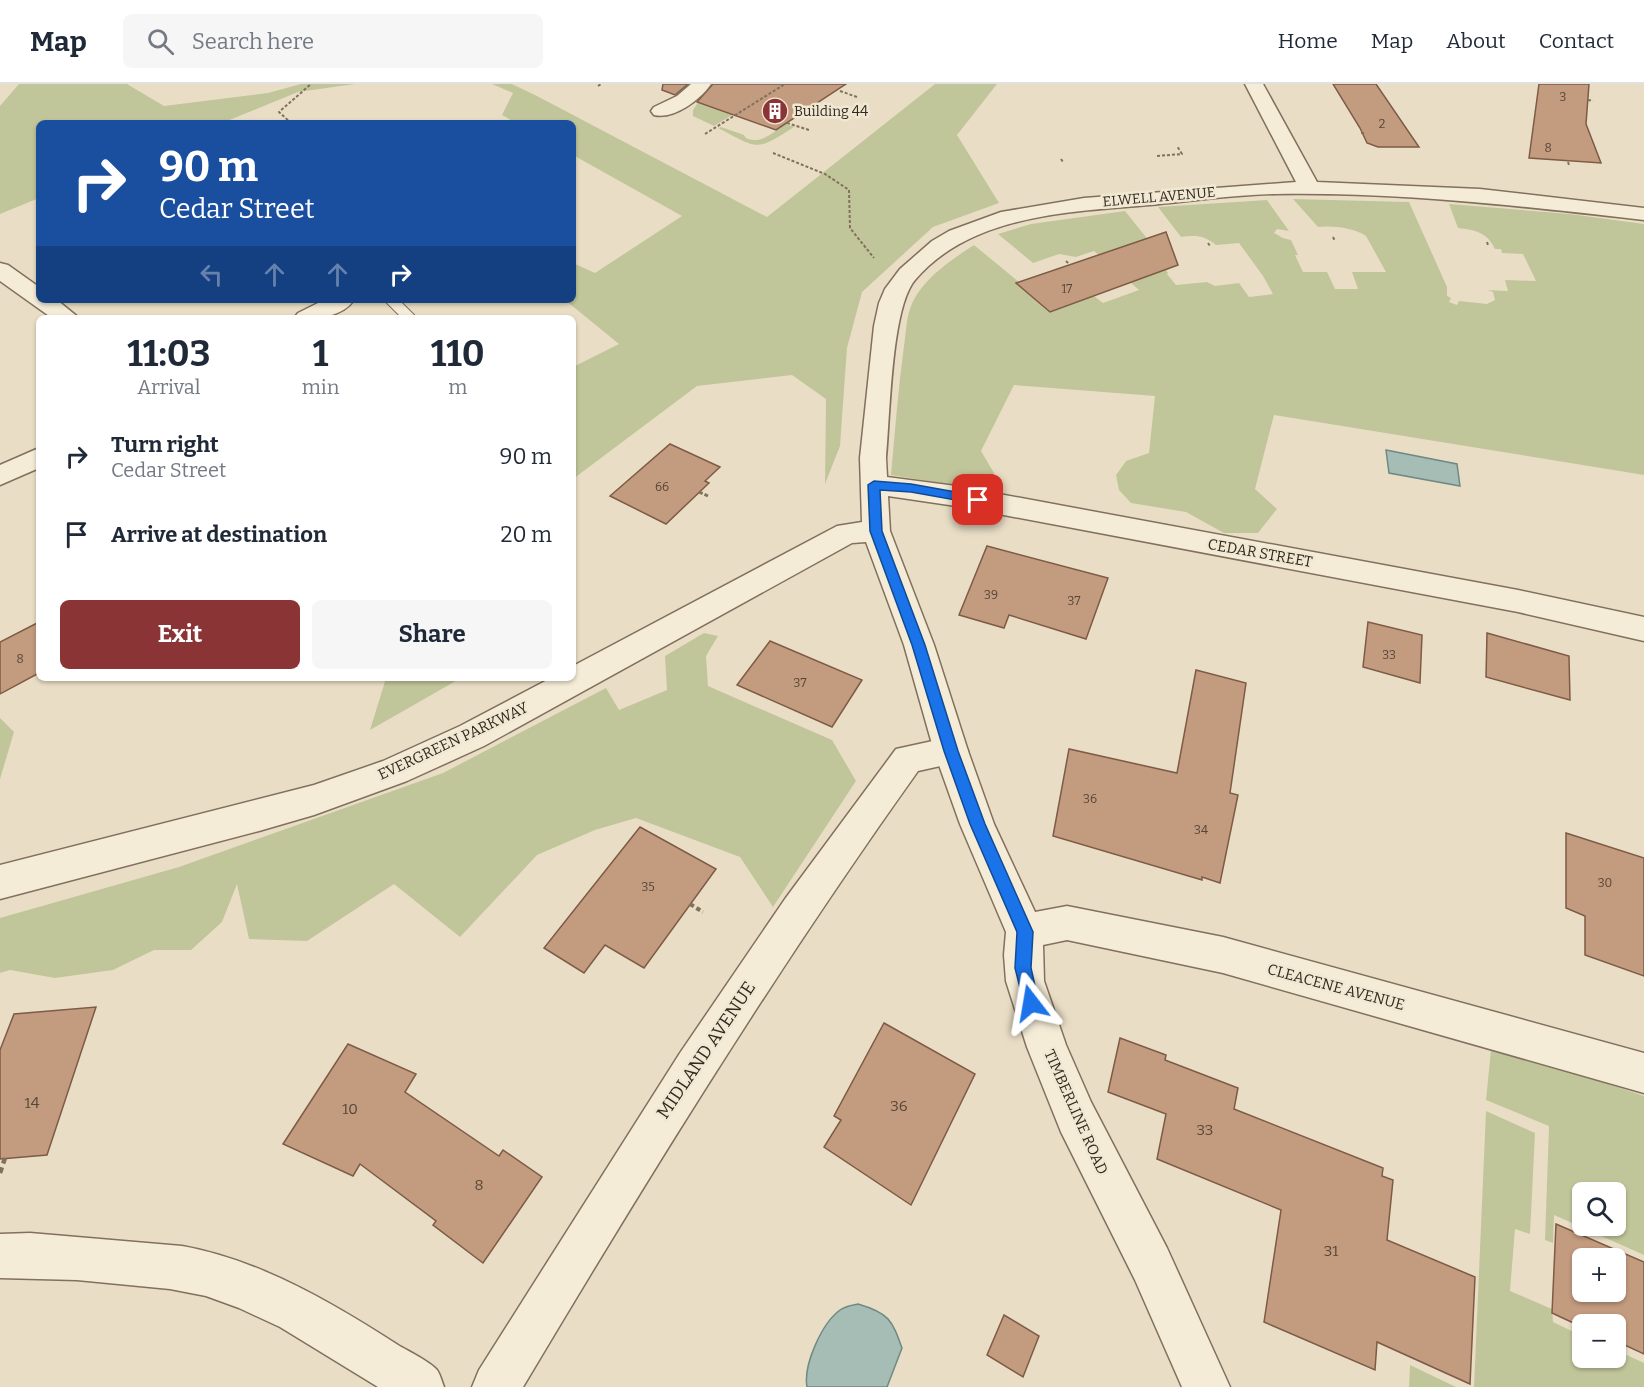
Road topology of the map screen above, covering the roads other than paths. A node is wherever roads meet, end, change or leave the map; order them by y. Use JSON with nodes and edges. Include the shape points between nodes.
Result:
{"nodes":[{"id":1,"x":702,"y":84,"type":"edge"},
{"id":2,"x":1254,"y":84,"type":"edge"},
{"id":3,"x":660,"y":111,"type":"dead end"},
{"id":4,"x":1310,"y":188,"type":"junction"},
{"id":5,"x":1644,"y":214,"type":"edge"},
{"id":6,"x":0,"y":270,"type":"edge"},
{"id":7,"x":36,"y":296,"type":"edge"},
{"id":8,"x":46,"y":303,"type":"edge"},
{"id":9,"x":336,"y":303,"type":"edge"},
{"id":10,"x":395,"y":303,"type":"edge"},
{"id":11,"x":63,"y":315,"type":"edge"},
{"id":12,"x":312,"y":315,"type":"edge"},
{"id":13,"x":407,"y":315,"type":"edge"},
{"id":14,"x":36,"y":458,"type":"edge"},
{"id":15,"x":0,"y":476,"type":"edge"},
{"id":16,"x":874,"y":485,"type":"junction"},
{"id":17,"x":876,"y":531,"type":"junction"},
{"id":18,"x":1644,"y":629,"type":"edge"},
{"id":19,"x":576,"y":680,"type":"edge"},
{"id":20,"x":573,"y":681,"type":"edge"},
{"id":21,"x":951,"y":751,"type":"junction"},
{"id":22,"x":0,"y":882,"type":"edge"},
{"id":23,"x":1025,"y":932,"type":"junction"},
{"id":24,"x":1644,"y":1074,"type":"edge"},
{"id":25,"x":0,"y":1256,"type":"edge"},
{"id":26,"x":420,"y":1387,"type":"edge"},
{"id":27,"x":496,"y":1387,"type":"edge"},
{"id":28,"x":1206,"y":1387,"type":"edge"}],
"edges":[{"from":1,"to":3,"type":"street","via":[[684,100]]},
{"from":2,"to":4,"type":"street"},
{"from":4,"to":5,"type":"street","name":"ELWELL AVENUE","via":[[1480,195]]},
{"from":4,"to":16,"type":"street","name":"ELWELL AVENUE","via":[[1206,192],[1055,208],[1009,217],[940,246],[920,262],[897,289],[891,303],[873,458]]},
{"from":6,"to":7,"type":"street"},
{"from":8,"to":11,"type":"street"},
{"from":9,"to":12,"type":"street"},
{"from":10,"to":13,"type":"lane"},
{"from":14,"to":15,"type":"street"},
{"from":16,"to":17,"type":"street","name":"TIMBERLINE ROAD"},
{"from":16,"to":18,"type":"street","name":"CEDAR STREET","via":[[1012,506],[1518,601]]},
{"from":17,"to":19,"type":"street","name":"EVERGREEN PARKWAY","via":[[847,533]]},
{"from":17,"to":21,"type":"street","name":"TIMBERLINE ROAD","via":[[919,645]]},
{"from":20,"to":22,"type":"street","name":"EVERGREEN PARKWAY","via":[[395,771],[314,800]]},
{"from":21,"to":23,"type":"street","name":"TIMBERLINE ROAD","via":[[977,824]]},
{"from":21,"to":27,"type":"street","name":"MIDLAND AVENUE","via":[[908,759],[855,829],[651,1133]]},
{"from":23,"to":24,"type":"street","name":"CLEACENE AVENUE","via":[[1067,923],[1223,956]]},
{"from":23,"to":28,"type":"street","name":"TIMBERLINE ROAD","via":[[1024,974],[1047,1047],[1098,1164],[1169,1302]]},
{"from":25,"to":26,"type":"street","via":[[81,1257],[216,1277],[327,1328]]}]}
